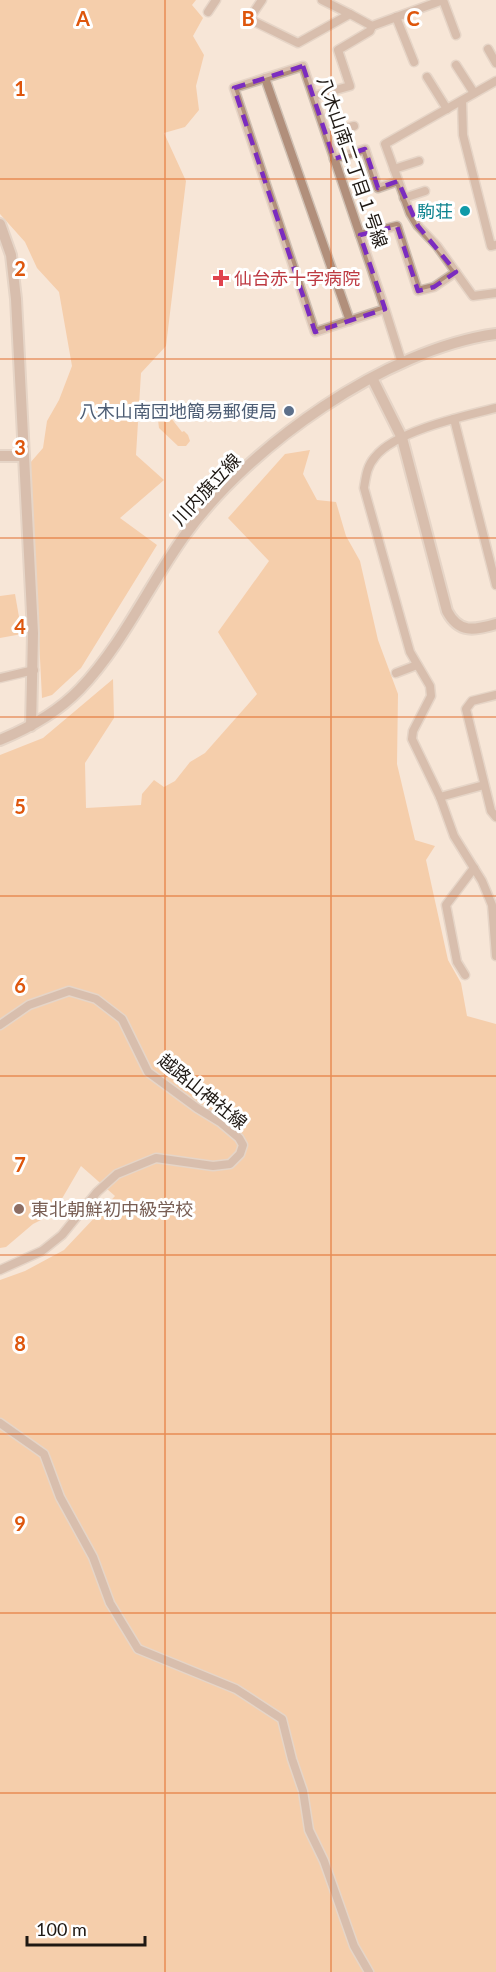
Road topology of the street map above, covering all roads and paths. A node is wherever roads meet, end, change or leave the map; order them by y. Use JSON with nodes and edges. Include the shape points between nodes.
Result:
{"nodes":[{"id":1,"x":216,"y":0,"type":"edge"},
{"id":2,"x":262,"y":0,"type":"edge"},
{"id":3,"x":322,"y":0,"type":"edge"},
{"id":4,"x":438,"y":1,"type":"edge"},
{"id":5,"x":208,"y":12,"type":"dead end"},
{"id":6,"x":350,"y":14,"type":"junction"},
{"id":7,"x":396,"y":17,"type":"junction"},
{"id":8,"x":372,"y":26,"type":"junction"},
{"id":9,"x":456,"y":35,"type":"dead end"},
{"id":10,"x":488,"y":49,"type":"dead end"},
{"id":11,"x":414,"y":62,"type":"dead end"},
{"id":12,"x":496,"y":63,"type":"edge"},
{"id":13,"x":456,"y":65,"type":"dead end"},
{"id":14,"x":427,"y":77,"type":"dead end"},
{"id":15,"x":265,"y":78,"type":"junction"},
{"id":16,"x":496,"y":81,"type":"edge"},
{"id":17,"x":474,"y":93,"type":"junction"},
{"id":18,"x":314,"y":96,"type":"junction"},
{"id":19,"x":462,"y":101,"type":"junction"},
{"id":20,"x":447,"y":109,"type":"junction"},
{"id":21,"x":354,"y":126,"type":"dead end"},
{"id":22,"x":326,"y":133,"type":"junction"},
{"id":23,"x":334,"y":159,"type":"junction"},
{"id":24,"x":419,"y":161,"type":"dead end"},
{"id":25,"x":394,"y":169,"type":"junction"},
{"id":26,"x":398,"y":182,"type":"junction"},
{"id":27,"x":425,"y":191,"type":"dead end"},
{"id":28,"x":404,"y":198,"type":"junction"},
{"id":29,"x":0,"y":224,"type":"edge"},
{"id":30,"x":360,"y":235,"type":"junction"},
{"id":31,"x":496,"y":245,"type":"edge"},
{"id":32,"x":456,"y":272,"type":"junction"},
{"id":33,"x":496,"y":293,"type":"edge"},
{"id":34,"x":385,"y":309,"type":"junction"},
{"id":35,"x":350,"y":321,"type":"junction"},
{"id":36,"x":496,"y":334,"type":"edge"},
{"id":37,"x":402,"y":363,"type":"junction"},
{"id":38,"x":372,"y":378,"type":"junction"},
{"id":39,"x":496,"y":408,"type":"edge"},
{"id":40,"x":454,"y":419,"type":"junction"},
{"id":41,"x":402,"y":438,"type":"junction"},
{"id":42,"x":0,"y":456,"type":"edge"},
{"id":43,"x":23,"y":456,"type":"junction"},
{"id":44,"x":496,"y":585,"type":"edge"},
{"id":45,"x":496,"y":624,"type":"edge"},
{"id":46,"x":417,"y":664,"type":"junction"},
{"id":47,"x":34,"y":670,"type":"junction"},
{"id":48,"x":396,"y":673,"type":"dead end"},
{"id":49,"x":0,"y":678,"type":"edge"},
{"id":50,"x":496,"y":695,"type":"edge"},
{"id":51,"x":31,"y":726,"type":"junction"},
{"id":52,"x":0,"y":740,"type":"edge"},
{"id":53,"x":484,"y":785,"type":"junction"},
{"id":54,"x":440,"y":796,"type":"junction"},
{"id":55,"x":496,"y":817,"type":"edge"},
{"id":56,"x":474,"y":868,"type":"junction"},
{"id":57,"x":496,"y":956,"type":"edge"},
{"id":58,"x":465,"y":975,"type":"dead end"},
{"id":59,"x":0,"y":1024,"type":"edge"},
{"id":60,"x":0,"y":1270,"type":"edge"},
{"id":61,"x":0,"y":1423,"type":"edge"},
{"id":62,"x":369,"y":1972,"type":"edge"}],
"edges":[{"from":1,"to":5,"type":"street"},
{"from":2,"to":6,"type":"street","via":[[249,19],[298,43]]},
{"from":3,"to":6,"type":"street"},
{"from":4,"to":7,"type":"street"},
{"from":4,"to":9,"type":"street"},
{"from":6,"to":8,"type":"street"},
{"from":7,"to":8,"type":"street"},
{"from":7,"to":11,"type":"street"},
{"from":8,"to":18,"type":"street","via":[[338,50],[351,86]]},
{"from":10,"to":12,"type":"street"},
{"from":13,"to":17,"type":"street"},
{"from":14,"to":20,"type":"street"},
{"from":15,"to":18,"type":"street","name":"八木山南二丁目１号線","via":[[303,66]]},
{"from":15,"to":35,"type":"street"},
{"from":15,"to":35,"type":"street","name":"八木山南二丁目１号線","via":[[234,88],[315,332]]},
{"from":16,"to":17,"type":"street"},
{"from":17,"to":19,"type":"street"},
{"from":18,"to":22,"type":"street","name":"八木山南二丁目１号線"},
{"from":19,"to":20,"type":"street"},
{"from":19,"to":31,"type":"street","via":[[463,135],[470,166],[490,246]]},
{"from":20,"to":25,"type":"street","via":[[385,144]]},
{"from":21,"to":22,"type":"street"},
{"from":22,"to":23,"type":"street","name":"八木山南二丁目１号線"},
{"from":23,"to":26,"type":"street","via":[[365,149],[378,188]]},
{"from":23,"to":30,"type":"street","name":"八木山南二丁目１号線"},
{"from":24,"to":25,"type":"street"},
{"from":25,"to":26,"type":"street"},
{"from":26,"to":28,"type":"street"},
{"from":27,"to":28,"type":"street"},
{"from":28,"to":32,"type":"street","via":[[418,226]]},
{"from":29,"to":43,"type":"street","via":[[14,278]]},
{"from":30,"to":32,"type":"street","via":[[397,226],[418,291],[434,287]]},
{"from":30,"to":34,"type":"street","name":"八木山南二丁目１号線"},
{"from":32,"to":33,"type":"street","via":[[473,296]]},
{"from":34,"to":35,"type":"street","name":"八木山南二丁目１号線"},
{"from":34,"to":37,"type":"street","name":"八木山南二丁目１号線"},
{"from":36,"to":37,"type":"street","name":"川内旗立線","via":[[456,343]]},
{"from":37,"to":38,"type":"street","name":"川内旗立線"},
{"from":38,"to":41,"type":"street"},
{"from":38,"to":51,"type":"street","name":"川内旗立線","via":[[314,413],[228,486],[185,534],[94,674]]},
{"from":39,"to":40,"type":"street"},
{"from":40,"to":41,"type":"street"},
{"from":40,"to":44,"type":"street"},
{"from":41,"to":45,"type":"street","via":[[452,621],[466,629]]},
{"from":41,"to":46,"type":"street","via":[[376,455],[369,465],[364,488],[410,652]]},
{"from":42,"to":43,"type":"street"},
{"from":43,"to":47,"type":"street"},
{"from":46,"to":48,"type":"street"},
{"from":46,"to":54,"type":"street","via":[[430,686],[430,696],[412,739]]},
{"from":47,"to":49,"type":"street"},
{"from":47,"to":51,"type":"street"},
{"from":50,"to":53,"type":"street","via":[[472,701],[466,709]]},
{"from":51,"to":52,"type":"street","name":"川内旗立線"},
{"from":53,"to":54,"type":"street"},
{"from":53,"to":55,"type":"street"},
{"from":54,"to":56,"type":"street","via":[[454,836]]},
{"from":56,"to":57,"type":"street","via":[[492,905]]},
{"from":56,"to":58,"type":"street","via":[[446,905],[457,962]]},
{"from":59,"to":60,"type":"street","name":"越路山神社線","via":[[29,1005],[69,991],[96,999],[122,1018],[148,1072],[220,1122],[243,1145],[230,1164],[213,1166],[156,1158],[117,1174],[62,1235],[42,1251]]},
{"from":61,"to":62,"type":"street","via":[[44,1454],[60,1497],[93,1557],[110,1603],[138,1649],[236,1689],[282,1719],[303,1791],[309,1830],[354,1946]]}]}
